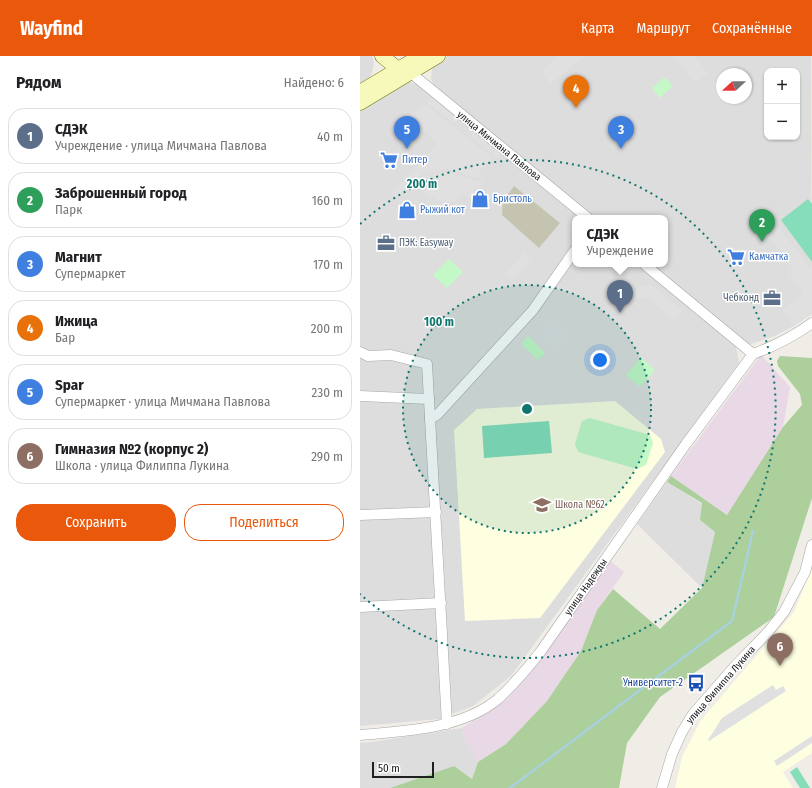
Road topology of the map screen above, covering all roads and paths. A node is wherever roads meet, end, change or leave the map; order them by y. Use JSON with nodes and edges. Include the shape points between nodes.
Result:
{"nodes":[{"id":1,"x":382,"y":56,"type":"edge"},
{"id":2,"x":421,"y":56,"type":"edge"},
{"id":3,"x":438,"y":56,"type":"edge"},
{"id":4,"x":403,"y":66,"type":"edge"},
{"id":5,"x":360,"y":92,"type":"edge"},
{"id":6,"x":360,"y":103,"type":"edge"},
{"id":7,"x":584,"y":215,"type":"edge"},
{"id":8,"x":572,"y":254,"type":"edge"},
{"id":9,"x":648,"y":267,"type":"edge"},
{"id":10,"x":812,"y":322,"type":"edge"},
{"id":11,"x":360,"y":352,"type":"edge"},
{"id":12,"x":754,"y":354,"type":"junction"},
{"id":13,"x":360,"y":396,"type":"edge"},
{"id":14,"x":429,"y":399,"type":"junction"},
{"id":15,"x":430,"y":418,"type":"junction"},
{"id":16,"x":436,"y":512,"type":"junction"},
{"id":17,"x":360,"y":515,"type":"edge"},
{"id":18,"x":812,"y":546,"type":"edge"},
{"id":19,"x":441,"y":603,"type":"junction"},
{"id":20,"x":360,"y":607,"type":"edge"},
{"id":21,"x":447,"y":724,"type":"junction"},
{"id":22,"x":360,"y":735,"type":"edge"},
{"id":23,"x":662,"y":788,"type":"edge"}],
"edges":[{"from":1,"to":4,"type":"main road","name":"улица Мичмана Павлова"},
{"from":2,"to":4,"type":"main road"},
{"from":3,"to":4,"type":"main road"},
{"from":4,"to":5,"type":"main road"},
{"from":4,"to":6,"type":"main road"},
{"from":4,"to":7,"type":"street","name":"улица Мичмана Павлова"},
{"from":8,"to":15,"type":"street","via":[[533,310],[437,415]]},
{"from":9,"to":12,"type":"street"},
{"from":10,"to":12,"type":"street","via":[[771,348]]},
{"from":11,"to":14,"type":"street","via":[[368,356],[391,355],[428,364]]},
{"from":12,"to":21,"type":"street","name":"улица Надежды","via":[[686,444],[523,674],[497,699],[481,710]]},
{"from":13,"to":14,"type":"street"},
{"from":14,"to":15,"type":"street"},
{"from":15,"to":16,"type":"street"},
{"from":16,"to":17,"type":"street"},
{"from":16,"to":19,"type":"street"},
{"from":18,"to":23,"type":"street","name":"улица Филиппа Лукина","via":[[805,572],[784,612],[693,714],[672,754]]},
{"from":19,"to":20,"type":"street"},
{"from":19,"to":21,"type":"street"},
{"from":21,"to":22,"type":"street","name":"улица Надежды"}]}
